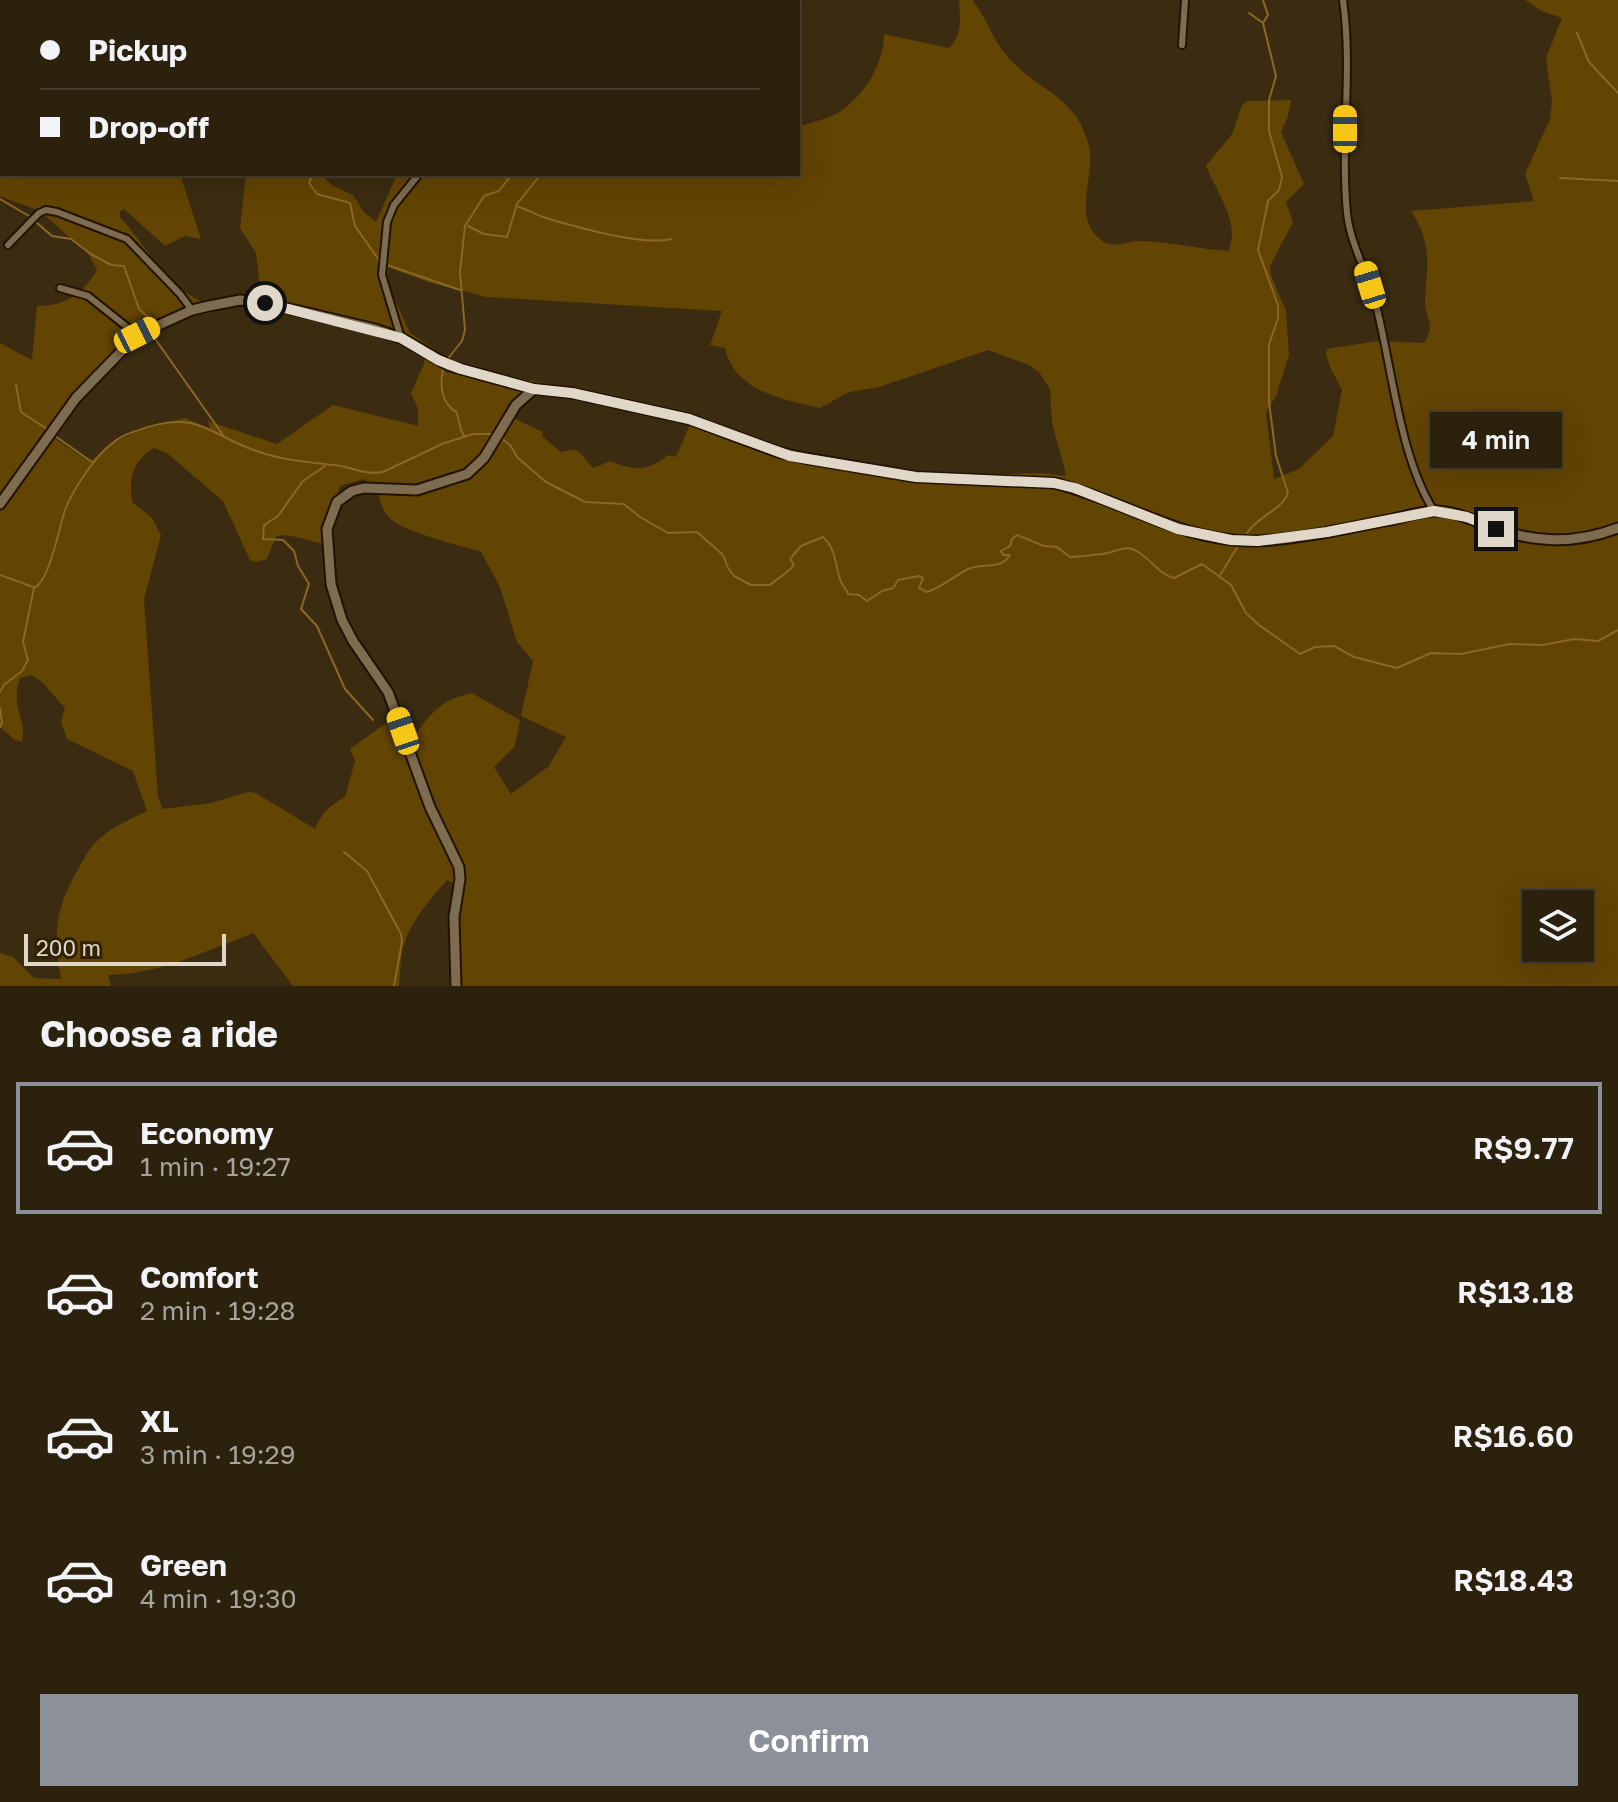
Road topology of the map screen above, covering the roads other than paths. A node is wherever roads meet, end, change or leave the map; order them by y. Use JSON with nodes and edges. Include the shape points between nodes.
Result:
{"nodes":[{"id":1,"x":1185,"y":0,"type":"edge"},
{"id":2,"x":1343,"y":0,"type":"edge"},
{"id":3,"x":1182,"y":45,"type":"dead end"},
{"id":4,"x":417,"y":176,"type":"edge"},
{"id":5,"x":8,"y":245,"type":"dead end"},
{"id":6,"x":60,"y":288,"type":"dead end"},
{"id":7,"x":192,"y":310,"type":"junction"},
{"id":8,"x":137,"y":335,"type":"junction"},
{"id":9,"x":401,"y":338,"type":"junction"},
{"id":10,"x":534,"y":389,"type":"junction"},
{"id":11,"x":0,"y":504,"type":"edge"},
{"id":12,"x":1434,"y":511,"type":"junction"},
{"id":13,"x":1618,"y":528,"type":"edge"},
{"id":14,"x":456,"y":986,"type":"edge"}],
"edges":[{"from":1,"to":3,"type":"street"},
{"from":2,"to":12,"type":"street","via":[[1348,223],[1375,301],[1415,473]]},
{"from":4,"to":9,"type":"street","via":[[387,222],[382,275]]},
{"from":5,"to":7,"type":"street","via":[[39,213],[67,215],[127,239]]},
{"from":6,"to":8,"type":"street","via":[[88,296]]},
{"from":7,"to":8,"type":"street"},
{"from":7,"to":9,"type":"street","via":[[252,301]]},
{"from":8,"to":11,"type":"street","via":[[76,398]]},
{"from":9,"to":10,"type":"street","via":[[450,366]]},
{"from":10,"to":12,"type":"street","via":[[689,419],[804,458],[916,477],[1054,483],[1212,537],[1268,540]]},
{"from":10,"to":14,"type":"street","via":[[516,405],[473,470],[429,488],[352,491],[337,502],[327,529],[331,584],[342,620],[392,700],[430,807],[459,867]]},
{"from":12,"to":13,"type":"street","via":[[1542,540],[1575,541]]}]}
